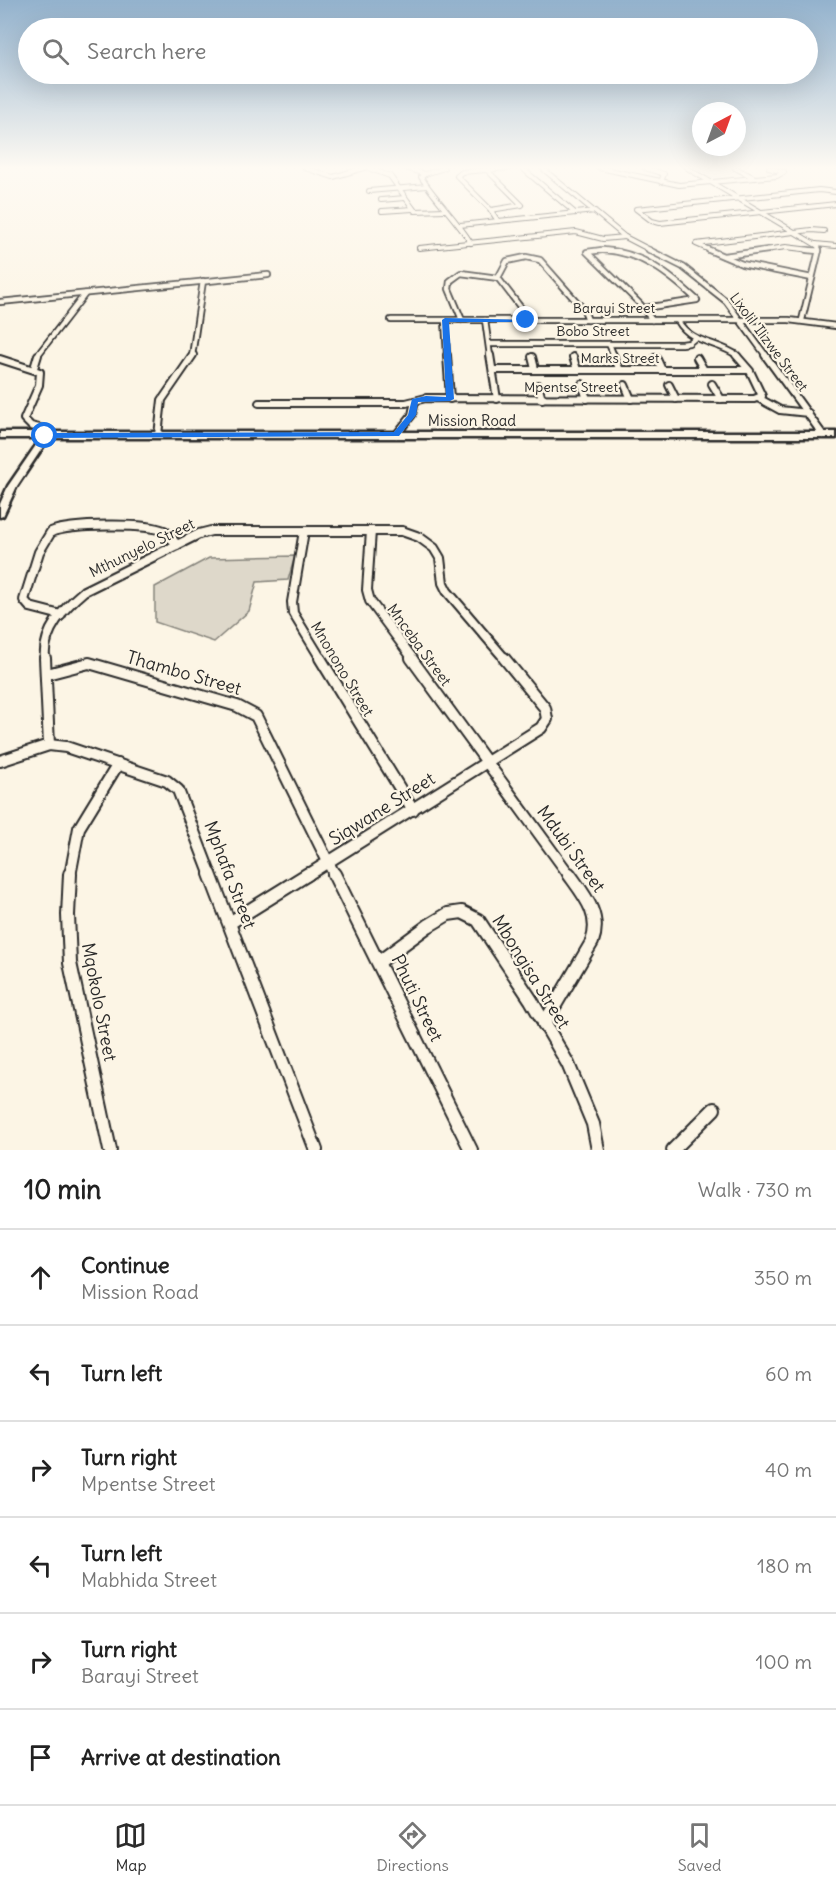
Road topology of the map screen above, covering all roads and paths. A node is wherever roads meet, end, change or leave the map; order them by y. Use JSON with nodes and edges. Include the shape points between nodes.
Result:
{"nodes":[{"id":1,"x":457,"y":222,"type":"edge"},
{"id":2,"x":492,"y":222,"type":"edge"},
{"id":3,"x":607,"y":222,"type":"edge"},
{"id":4,"x":654,"y":222,"type":"edge"},
{"id":5,"x":672,"y":222,"type":"edge"},
{"id":6,"x":778,"y":222,"type":"edge"},
{"id":7,"x":460,"y":225,"type":"junction"},
{"id":8,"x":824,"y":231,"type":"dead end"},
{"id":9,"x":795,"y":232,"type":"junction"},
{"id":10,"x":625,"y":237,"type":"junction"},
{"id":11,"x":471,"y":243,"type":"junction"},
{"id":12,"x":816,"y":244,"type":"junction"},
{"id":13,"x":836,"y":246,"type":"edge"},
{"id":14,"x":419,"y":248,"type":"dead end"},
{"id":15,"x":819,"y":251,"type":"junction"},
{"id":16,"x":723,"y":257,"type":"junction"},
{"id":17,"x":268,"y":275,"type":"dead end"},
{"id":18,"x":498,"y":278,"type":"junction"},
{"id":19,"x":812,"y":278,"type":"junction"},
{"id":20,"x":203,"y":281,"type":"junction"},
{"id":21,"x":85,"y":294,"type":"junction"},
{"id":22,"x":0,"y":302,"type":"edge"},
{"id":23,"x":644,"y":308,"type":"junction"},
{"id":24,"x":391,"y":320,"type":"dead end"},
{"id":25,"x":445,"y":320,"type":"junction"},
{"id":26,"x":462,"y":320,"type":"junction"},
{"id":27,"x":485,"y":320,"type":"junction"},
{"id":28,"x":526,"y":320,"type":"junction"},
{"id":29,"x":561,"y":320,"type":"junction"},
{"id":30,"x":588,"y":320,"type":"junction"},
{"id":31,"x":652,"y":320,"type":"junction"},
{"id":32,"x":741,"y":320,"type":"junction"},
{"id":33,"x":678,"y":321,"type":"junction"},
{"id":34,"x":802,"y":321,"type":"junction"},
{"id":35,"x":836,"y":326,"type":"edge"},
{"id":36,"x":564,"y":328,"type":"dead end"},
{"id":37,"x":695,"y":338,"type":"junction"},
{"id":38,"x":489,"y":344,"type":"junction"},
{"id":39,"x":609,"y":344,"type":"junction"},
{"id":40,"x":532,"y":357,"type":"dead end"},
{"id":41,"x":573,"y":357,"type":"dead end"},
{"id":42,"x":656,"y":357,"type":"dead end"},
{"id":43,"x":697,"y":358,"type":"dead end"},
{"id":44,"x":0,"y":359,"type":"edge"},
{"id":45,"x":34,"y":368,"type":"junction"},
{"id":46,"x":535,"y":369,"type":"junction"},
{"id":47,"x":578,"y":369,"type":"junction"},
{"id":48,"x":493,"y":370,"type":"junction"},
{"id":49,"x":620,"y":370,"type":"junction"},
{"id":50,"x":662,"y":370,"type":"junction"},
{"id":51,"x":704,"y":370,"type":"junction"},
{"id":52,"x":748,"y":370,"type":"junction"},
{"id":53,"x":582,"y":384,"type":"dead end"},
{"id":54,"x":712,"y":384,"type":"dead end"},
{"id":55,"x":538,"y":385,"type":"dead end"},
{"id":56,"x":625,"y":385,"type":"dead end"},
{"id":57,"x":669,"y":385,"type":"dead end"},
{"id":58,"x":758,"y":398,"type":"junction"},
{"id":59,"x":450,"y":399,"type":"junction"},
{"id":60,"x":497,"y":399,"type":"junction"},
{"id":61,"x":542,"y":399,"type":"junction"},
{"id":62,"x":587,"y":399,"type":"junction"},
{"id":63,"x":631,"y":399,"type":"junction"},
{"id":64,"x":676,"y":399,"type":"junction"},
{"id":65,"x":720,"y":399,"type":"junction"},
{"id":66,"x":415,"y":401,"type":"junction"},
{"id":67,"x":259,"y":403,"type":"dead end"},
{"id":68,"x":807,"y":413,"type":"junction"},
{"id":69,"x":0,"y":435,"type":"edge"},
{"id":70,"x":158,"y":435,"type":"junction"},
{"id":71,"x":396,"y":435,"type":"junction"},
{"id":72,"x":823,"y":435,"type":"junction"},
{"id":73,"x":836,"y":435,"type":"edge"},
{"id":74,"x":45,"y":436,"type":"junction"},
{"id":75,"x":0,"y":514,"type":"edge"},
{"id":76,"x":304,"y":531,"type":"junction"},
{"id":77,"x":370,"y":531,"type":"junction"},
{"id":78,"x":177,"y":545,"type":"junction"},
{"id":79,"x":61,"y":615,"type":"junction"},
{"id":80,"x":47,"y":674,"type":"junction"},
{"id":81,"x":548,"y":721,"type":"joint"},
{"id":82,"x":49,"y":745,"type":"junction"},
{"id":83,"x":0,"y":761,"type":"edge"},
{"id":84,"x":487,"y":762,"type":"junction"},
{"id":85,"x":118,"y":764,"type":"junction"},
{"id":86,"x":412,"y":810,"type":"junction"},
{"id":87,"x":328,"y":863,"type":"junction"},
{"id":88,"x":231,"y":922,"type":"junction"},
{"id":89,"x":379,"y":962,"type":"junction"},
{"id":90,"x":544,"y":1024,"type":"junction"},
{"id":91,"x":714,"y":1109,"type":"dead end"},
{"id":92,"x":110,"y":1150,"type":"edge"},
{"id":93,"x":316,"y":1150,"type":"edge"},
{"id":94,"x":471,"y":1150,"type":"edge"},
{"id":95,"x":598,"y":1150,"type":"edge"},
{"id":96,"x":673,"y":1150,"type":"edge"}],
"edges":[{"from":1,"to":7,"type":"street"},
{"from":2,"to":7,"type":"street"},
{"from":3,"to":10,"type":"street","name":"Lixolil 'Ilizwe Street"},
{"from":4,"to":5,"type":"street"},
{"from":6,"to":9,"type":"street"},
{"from":7,"to":11,"type":"street"},
{"from":8,"to":9,"type":"street"},
{"from":9,"to":12,"type":"street"},
{"from":9,"to":16,"type":"street","via":[[696,244]]},
{"from":10,"to":11,"type":"street","via":[[603,239],[576,232]]},
{"from":10,"to":32,"type":"street","name":"Lixolil 'Ilizwe Street","via":[[683,267],[726,301]]},
{"from":11,"to":14,"type":"street"},
{"from":12,"to":13,"type":"street"},
{"from":12,"to":15,"type":"street"},
{"from":15,"to":16,"type":"street","via":[[786,247]]},
{"from":15,"to":19,"type":"street"},
{"from":16,"to":19,"type":"street","via":[[748,266]]},
{"from":17,"to":20,"type":"street"},
{"from":18,"to":26,"type":"street","via":[[461,273],[450,281],[448,289]]},
{"from":18,"to":28,"type":"street"},
{"from":18,"to":30,"type":"street","via":[[504,264],[511,260],[538,260],[576,300]]},
{"from":19,"to":34,"type":"street"},
{"from":20,"to":21,"type":"street"},
{"from":20,"to":70,"type":"street","via":[[194,353],[162,400]]},
{"from":21,"to":22,"type":"street"},
{"from":21,"to":45,"type":"street","via":[[38,354]]},
{"from":23,"to":23,"type":"street","via":[[640,303],[587,252],[607,248],[623,251],[663,271],[697,300]]},
{"from":23,"to":31,"type":"street"},
{"from":24,"to":25,"type":"street","name":"Barayi Street"},
{"from":25,"to":26,"type":"street","name":"Barayi Street"},
{"from":25,"to":59,"type":"street"},
{"from":26,"to":27,"type":"street","name":"Barayi Street"},
{"from":27,"to":28,"type":"street","name":"Barayi Street"},
{"from":27,"to":38,"type":"street"},
{"from":28,"to":29,"type":"street","name":"Barayi Street"},
{"from":29,"to":30,"type":"street","name":"Barayi Street"},
{"from":29,"to":36,"type":"street"},
{"from":30,"to":31,"type":"street","name":"Barayi Street"},
{"from":31,"to":33,"type":"street","name":"Barayi Street"},
{"from":32,"to":33,"type":"street","name":"Barayi Street"},
{"from":32,"to":34,"type":"street","name":"Barayi Street"},
{"from":32,"to":68,"type":"street","name":"Lixolil 'Ilizwe Street"},
{"from":33,"to":37,"type":"street","via":[[684,332]]},
{"from":34,"to":35,"type":"street","name":"Barayi Street"},
{"from":37,"to":39,"type":"street","name":"Bobo Street","via":[[682,344]]},
{"from":37,"to":52,"type":"street","via":[[736,354]]},
{"from":38,"to":39,"type":"street","name":"Bobo Street"},
{"from":38,"to":48,"type":"street"},
{"from":39,"to":49,"type":"street"},
{"from":40,"to":46,"type":"street"},
{"from":41,"to":47,"type":"street"},
{"from":42,"to":50,"type":"street"},
{"from":43,"to":51,"type":"street"},
{"from":44,"to":45,"type":"street"},
{"from":45,"to":74,"type":"street","via":[[41,374],[40,384],[24,419],[31,426],[44,429]]},
{"from":46,"to":47,"type":"street","name":"Marks Street"},
{"from":46,"to":48,"type":"street","name":"Marks Street"},
{"from":47,"to":49,"type":"street","name":"Marks Street"},
{"from":48,"to":60,"type":"street"},
{"from":49,"to":50,"type":"street","name":"Marks Street"},
{"from":50,"to":51,"type":"street","name":"Marks Street"},
{"from":51,"to":52,"type":"street","name":"Marks Street"},
{"from":52,"to":58,"type":"street","via":[[763,393]]},
{"from":53,"to":62,"type":"street"},
{"from":54,"to":65,"type":"street"},
{"from":55,"to":61,"type":"street"},
{"from":56,"to":63,"type":"street"},
{"from":57,"to":64,"type":"street"},
{"from":58,"to":65,"type":"street","name":"Mpentse Street"},
{"from":58,"to":68,"type":"street","via":[[780,410]]},
{"from":59,"to":60,"type":"street","name":"Mpentse Street"},
{"from":59,"to":66,"type":"street","name":"Mpentse Street"},
{"from":60,"to":61,"type":"street","name":"Mpentse Street"},
{"from":61,"to":62,"type":"street","name":"Mpentse Street"},
{"from":62,"to":63,"type":"street","name":"Mpentse Street"},
{"from":63,"to":64,"type":"street","name":"Mpentse Street"},
{"from":64,"to":65,"type":"street","name":"Mpentse Street"},
{"from":66,"to":67,"type":"street","name":"Mpentse Street"},
{"from":66,"to":71,"type":"street","via":[[412,415]]},
{"from":68,"to":72,"type":"street","name":"Lixolil 'Ilizwe Street"},
{"from":69,"to":74,"type":"street","name":"Mission Road"},
{"from":70,"to":71,"type":"street","name":"Mission Road"},
{"from":70,"to":74,"type":"street","name":"Mission Road"},
{"from":71,"to":72,"type":"street","name":"Mission Road"},
{"from":72,"to":73,"type":"street","name":"Mission Road"},
{"from":74,"to":75,"type":"street"},
{"from":76,"to":77,"type":"street","name":"Mthunyelo Street"},
{"from":76,"to":78,"type":"street","name":"Mthunyelo Street","via":[[211,531]]},
{"from":76,"to":86,"type":"street","name":"Mnonono Street","via":[[293,613]]},
{"from":77,"to":81,"type":"street","name":"Mthunyelo Street","via":[[416,534],[438,554],[444,586],[543,704]]},
{"from":77,"to":84,"type":"street","name":"Mnceba Street","via":[[370,601]]},
{"from":78,"to":79,"type":"street","name":"Mthunyelo Street","via":[[84,591]]},
{"from":78,"to":79,"type":"street","via":[[166,532],[153,528],[68,527],[51,532],[45,538],[24,600],[30,607]]},
{"from":79,"to":80,"type":"street","name":"Mthunyelo Street","via":[[45,641]]},
{"from":80,"to":82,"type":"street","name":"Mthunyelo Street"},
{"from":80,"to":87,"type":"street","name":"Thambo Street","via":[[89,663],[252,712]]},
{"from":81,"to":84,"type":"street","name":"Siqwane Street"},
{"from":82,"to":83,"type":"street","name":"Mphafa Street"},
{"from":82,"to":85,"type":"street","name":"Mphafa Street"},
{"from":84,"to":86,"type":"street","name":"Siqwane Street"},
{"from":84,"to":90,"type":"street","name":"Mdubi Street","via":[[596,916],[592,942]]},
{"from":85,"to":88,"type":"street","name":"Mphafa Street","via":[[167,781],[178,790]]},
{"from":85,"to":92,"type":"street","name":"Mqokolo Street","via":[[82,820],[75,840],[68,934],[70,963]]},
{"from":86,"to":87,"type":"street","name":"Siqwane Street"},
{"from":87,"to":88,"type":"street","name":"Siqwane Street"},
{"from":87,"to":89,"type":"street","name":"Phuti Street"},
{"from":88,"to":93,"type":"street","name":"Mphafa Street"},
{"from":89,"to":90,"type":"street","name":"Mbongisa Street","via":[[447,914],[470,914],[487,933]]},
{"from":89,"to":94,"type":"street","name":"Phuti Street"},
{"from":90,"to":95,"type":"street","name":"Mbongisa Street","via":[[586,1103]]},
{"from":91,"to":96,"type":"street"}]}
